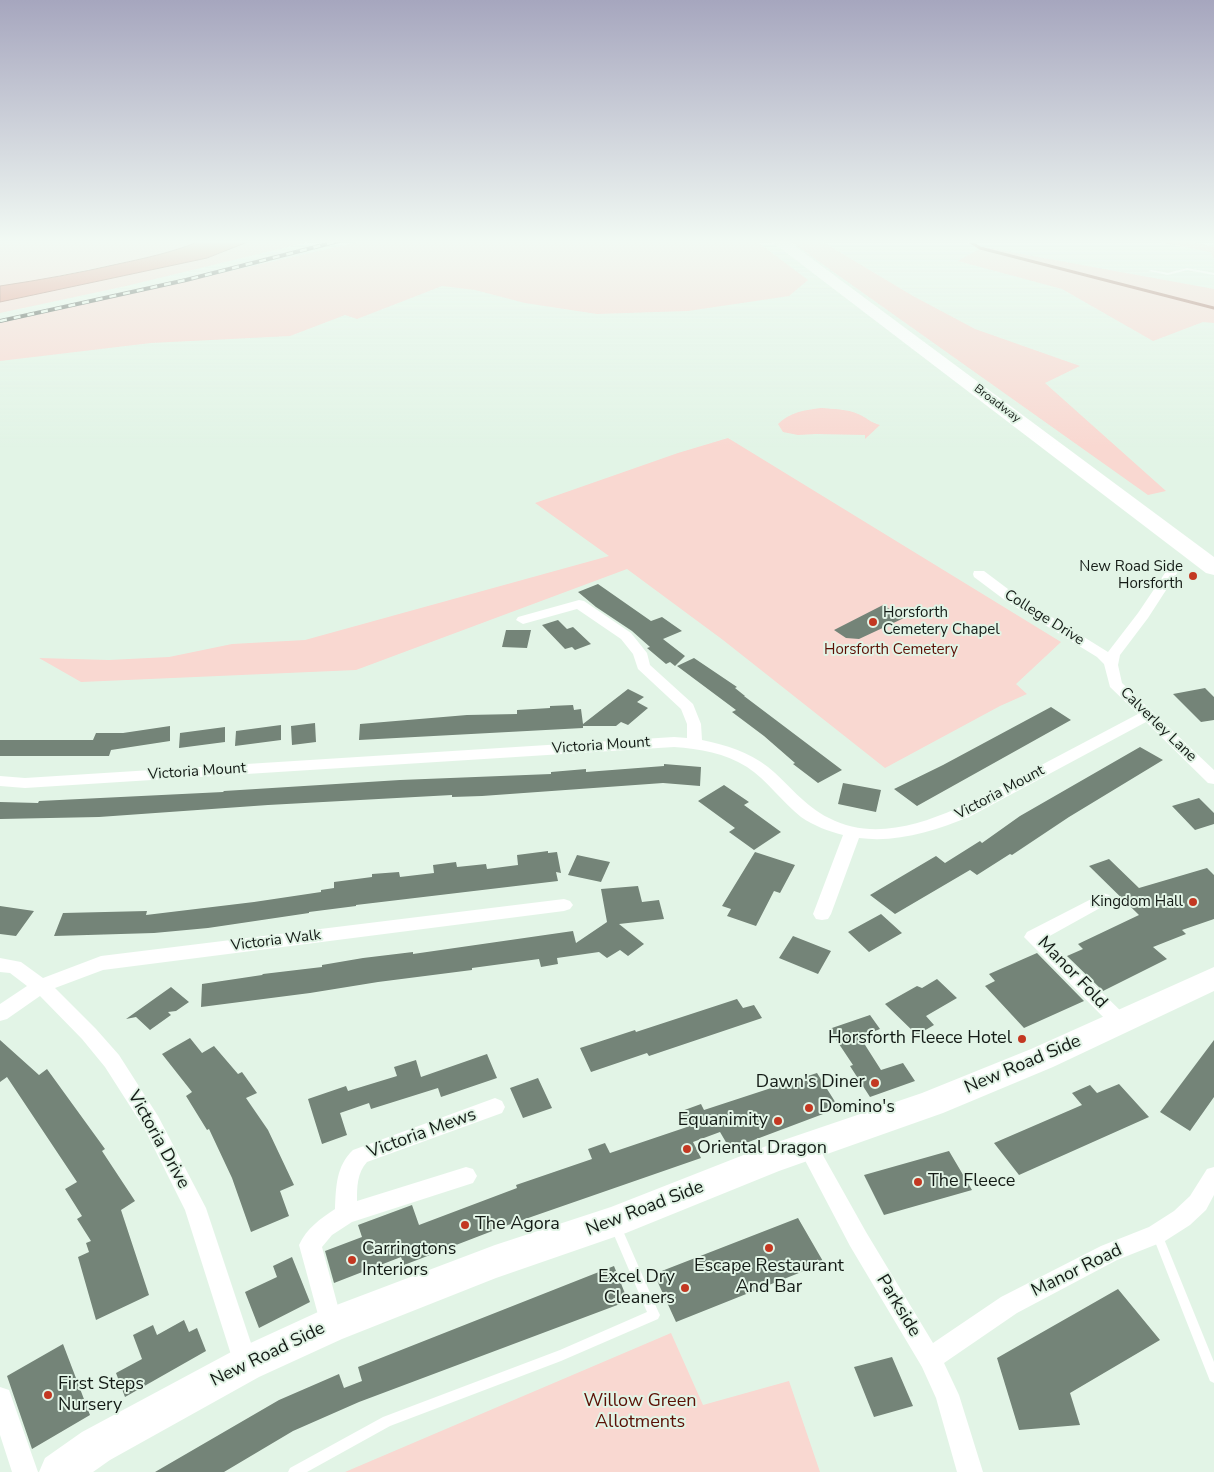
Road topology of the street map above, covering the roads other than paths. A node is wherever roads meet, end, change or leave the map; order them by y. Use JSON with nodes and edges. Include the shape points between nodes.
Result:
{"nodes":[{"id":1,"x":871,"y":310,"type":"edge"},
{"id":2,"x":1211,"y":561,"type":"edge"},
{"id":3,"x":1175,"y":567,"type":"dead end"},
{"id":4,"x":979,"y":574,"type":"dead end"},
{"id":5,"x":523,"y":620,"type":"dead end"},
{"id":6,"x":1109,"y":661,"type":"junction"},
{"id":7,"x":1147,"y":715,"type":"junction"},
{"id":8,"x":695,"y":743,"type":"junction"},
{"id":9,"x":1214,"y":779,"type":"edge"},
{"id":10,"x":0,"y":781,"type":"edge"},
{"id":11,"x":853,"y":831,"type":"junction"},
{"id":12,"x":1103,"y":899,"type":"dead end"},
{"id":13,"x":564,"y":905,"type":"dead end"},
{"id":14,"x":822,"y":914,"type":"dead end"},
{"id":15,"x":0,"y":965,"type":"edge"},
{"id":16,"x":1214,"y":978,"type":"edge"},
{"id":17,"x":41,"y":986,"type":"junction"},
{"id":18,"x":0,"y":1014,"type":"edge"},
{"id":19,"x":1121,"y":1023,"type":"junction"},
{"id":20,"x":495,"y":1107,"type":"dead end"},
{"id":21,"x":808,"y":1147,"type":"junction"},
{"id":22,"x":466,"y":1176,"type":"dead end"},
{"id":23,"x":1211,"y":1189,"type":"edge"},
{"id":24,"x":346,"y":1214,"type":"junction"},
{"id":25,"x":614,"y":1222,"type":"junction"},
{"id":26,"x":1157,"y":1234,"type":"junction"},
{"id":27,"x":331,"y":1325,"type":"junction"},
{"id":28,"x":930,"y":1359,"type":"junction"},
{"id":29,"x":246,"y":1364,"type":"junction"},
{"id":30,"x":1214,"y":1377,"type":"edge"},
{"id":31,"x":0,"y":1399,"type":"edge"},
{"id":32,"x":25,"y":1472,"type":"edge"},
{"id":33,"x":59,"y":1472,"type":"edge"},
{"id":34,"x":294,"y":1472,"type":"edge"},
{"id":35,"x":970,"y":1472,"type":"edge"}],
"edges":[{"from":1,"to":2,"type":"highway","name":"Broadway"},
{"from":3,"to":6,"type":"street"},
{"from":4,"to":6,"type":"street","name":"College Drive"},
{"from":5,"to":8,"type":"street","via":[[579,604],[626,636],[640,653],[643,666],[688,707],[694,724]]},
{"from":6,"to":7,"type":"street","name":"Calverley Lane","via":[[1115,684]]},
{"from":7,"to":9,"type":"street","name":"Calverley Lane"},
{"from":7,"to":11,"type":"street","name":"Victoria Mount","via":[[943,823],[891,834]]},
{"from":8,"to":10,"type":"street","name":"Victoria Mount","via":[[34,782]]},
{"from":8,"to":11,"type":"street","name":"Victoria Mount","via":[[726,750],[745,759],[762,770],[815,818]]},
{"from":11,"to":14,"type":"street"},
{"from":12,"to":19,"type":"street","name":"Manor Fold","via":[[1033,937]]},
{"from":13,"to":17,"type":"street","name":"Victoria Walk","via":[[101,963]]},
{"from":15,"to":17,"type":"street","name":"Victoria Drive","via":[[15,967]]},
{"from":16,"to":19,"type":"main road","name":"New Road Side"},
{"from":17,"to":18,"type":"street","name":"Victoria Walk"},
{"from":17,"to":29,"type":"street","name":"Victoria Drive","via":[[106,1054],[151,1122],[195,1208]]},
{"from":19,"to":21,"type":"main road","name":"New Road Side","via":[[932,1103]]},
{"from":20,"to":24,"type":"street","name":"Victoria Mews","via":[[360,1156],[351,1166]]},
{"from":21,"to":25,"type":"main road","name":"New Road Side"},
{"from":21,"to":28,"type":"street","name":"Parkside","via":[[858,1239]]},
{"from":22,"to":24,"type":"street"},
{"from":23,"to":26,"type":"street","name":"Manor Road","via":[[1182,1218]]},
{"from":24,"to":27,"type":"street","via":[[324,1228],[310,1245]]},
{"from":25,"to":27,"type":"main road","name":"New Road Side","via":[[495,1262]]},
{"from":25,"to":34,"type":"lane","via":[[654,1315],[562,1355],[387,1421]]},
{"from":26,"to":28,"type":"street","name":"Manor Road","via":[[1109,1253],[1009,1305]]},
{"from":26,"to":30,"type":"lane"},
{"from":27,"to":29,"type":"main road","name":"New Road Side"},
{"from":28,"to":35,"type":"street","name":"Parkside","via":[[950,1403]]},
{"from":29,"to":33,"type":"main road","name":"New Road Side","via":[[96,1446]]},
{"from":31,"to":32,"type":"street"}]}
